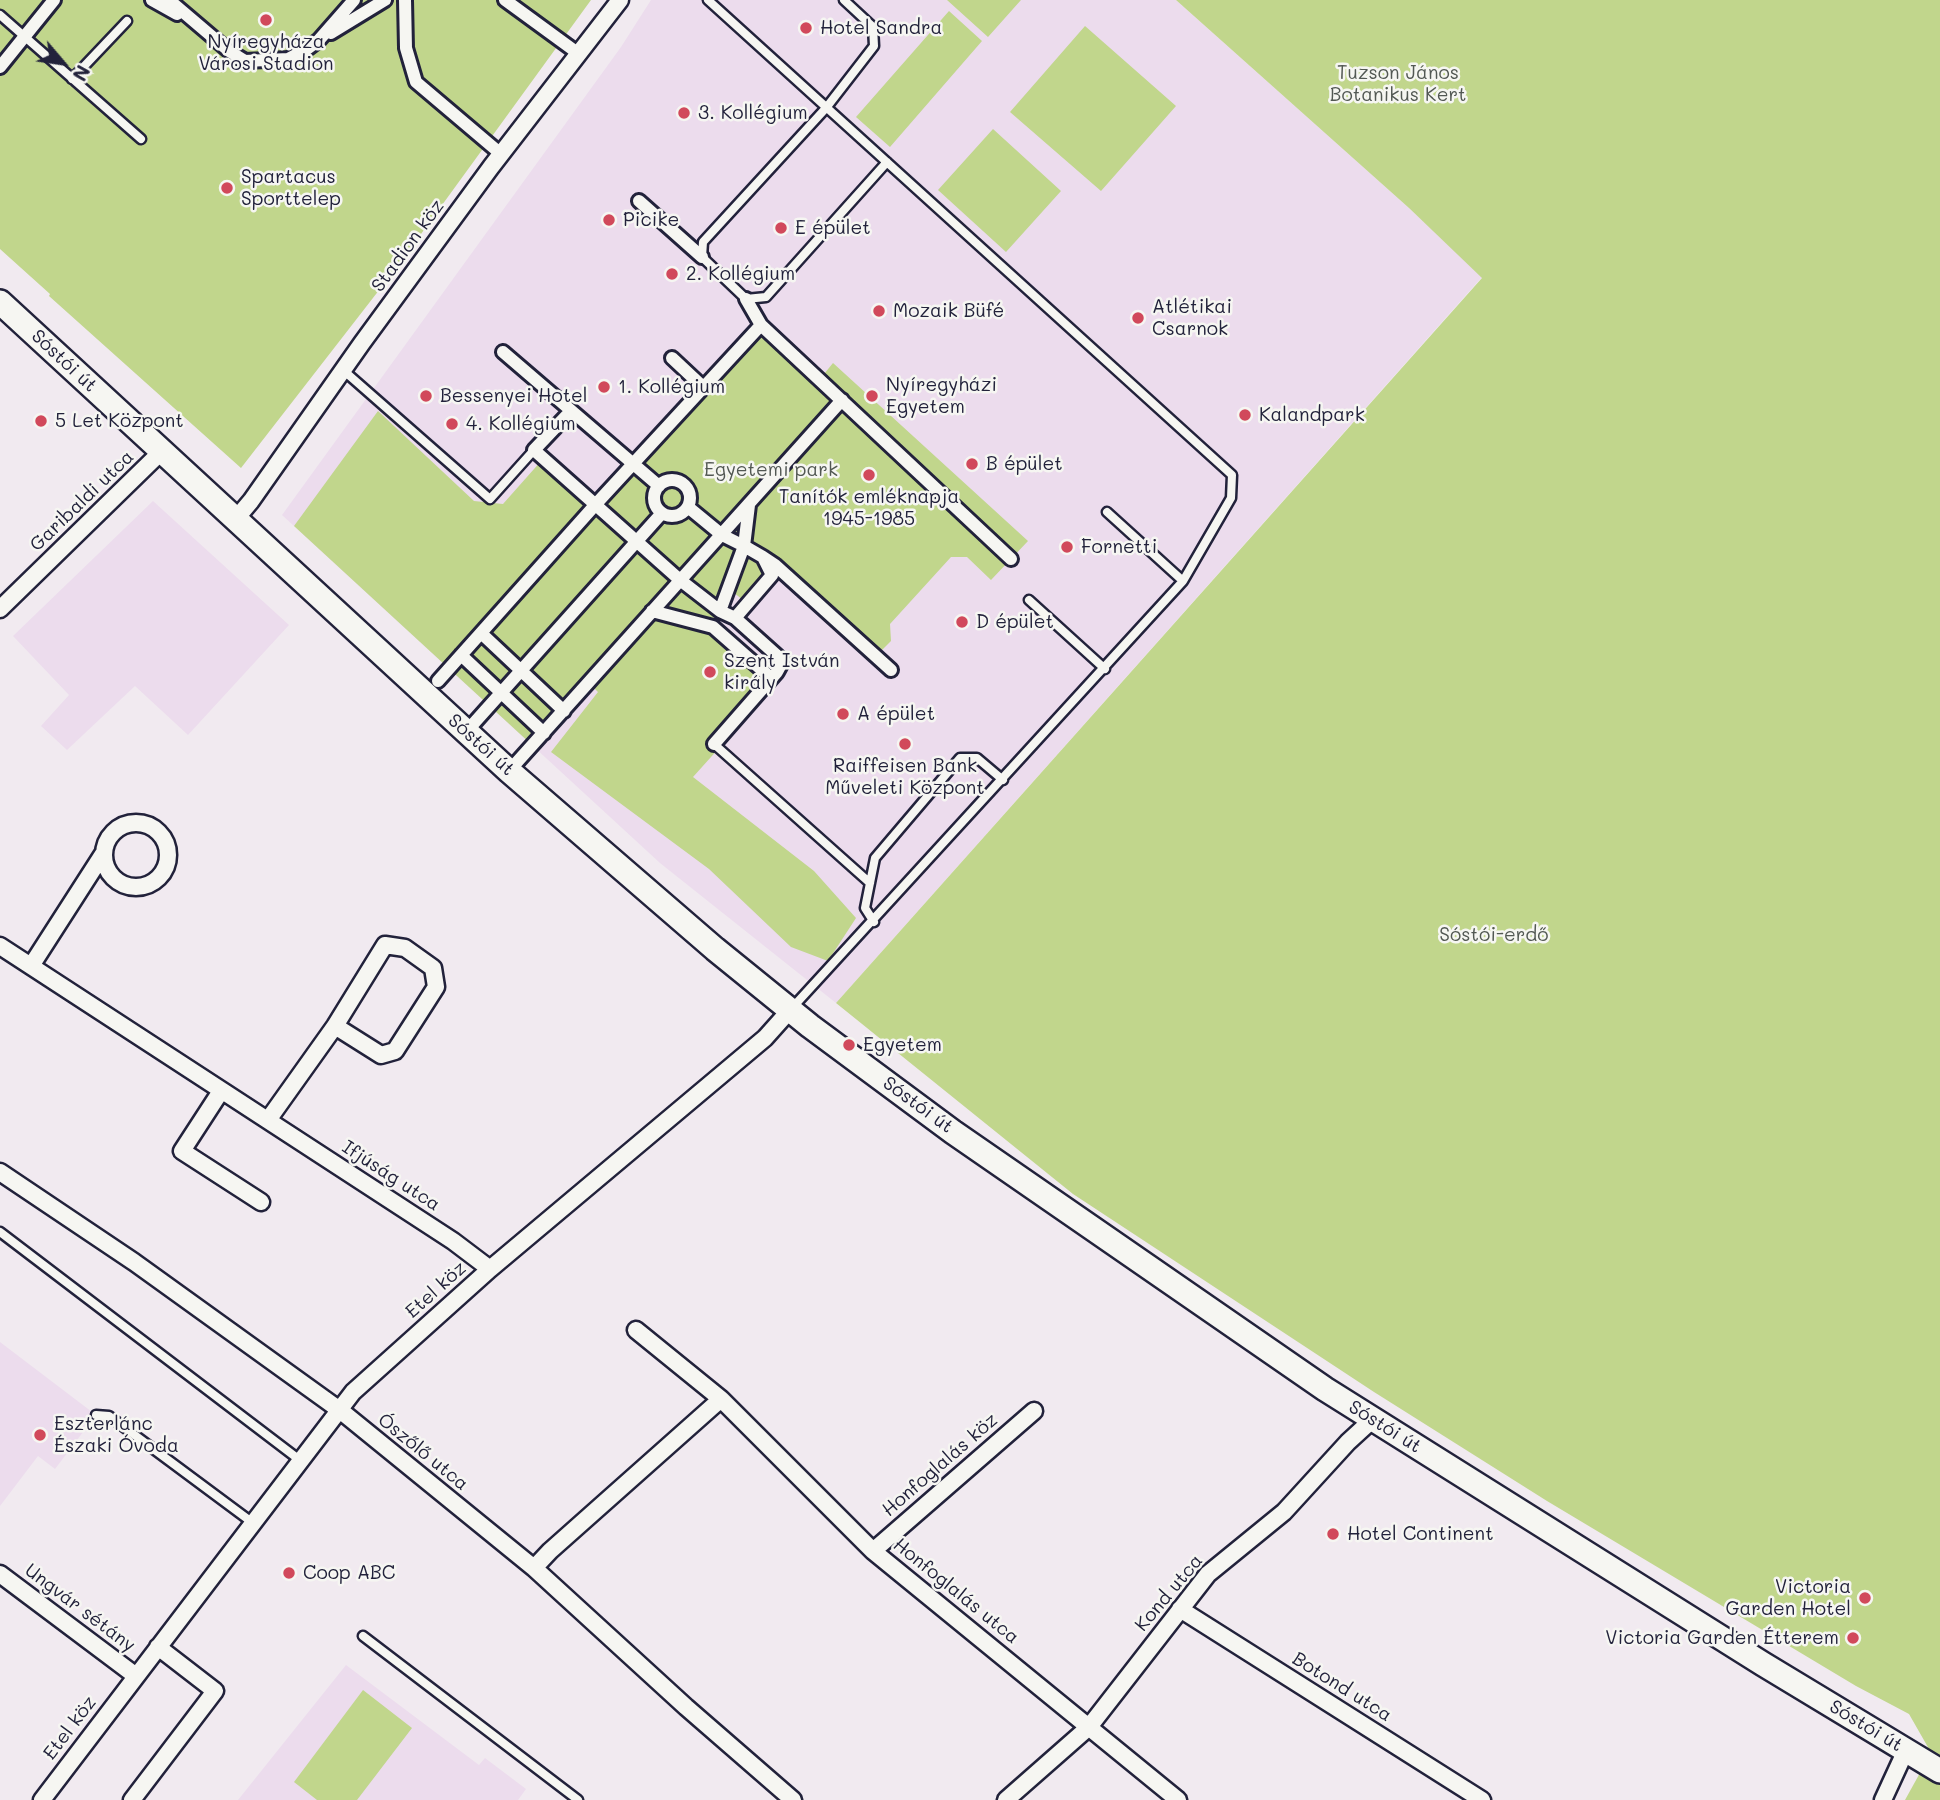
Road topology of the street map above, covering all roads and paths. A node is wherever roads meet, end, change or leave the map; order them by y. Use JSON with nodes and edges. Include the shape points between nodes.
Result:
{"nodes":[{"id":1,"x":54,"y":0,"type":"edge"},
{"id":2,"x":152,"y":0,"type":"edge"},
{"id":3,"x":169,"y":0,"type":"edge"},
{"id":4,"x":354,"y":0,"type":"edge"},
{"id":5,"x":385,"y":0,"type":"edge"},
{"id":6,"x":405,"y":0,"type":"edge"},
{"id":7,"x":505,"y":0,"type":"edge"},
{"id":8,"x":620,"y":0,"type":"edge"},
{"id":9,"x":708,"y":0,"type":"edge"},
{"id":10,"x":844,"y":0,"type":"edge"},
{"id":11,"x":0,"y":15,"type":"edge"},
{"id":12,"x":127,"y":21,"type":"dead end"},
{"id":13,"x":201,"y":28,"type":"junction"},
{"id":14,"x":25,"y":38,"type":"junction"},
{"id":15,"x":319,"y":40,"type":"junction"},
{"id":16,"x":579,"y":54,"type":"junction"},
{"id":17,"x":0,"y":67,"type":"edge"},
{"id":18,"x":72,"y":79,"type":"junction"},
{"id":19,"x":826,"y":108,"type":"junction"},
{"id":20,"x":141,"y":139,"type":"dead end"},
{"id":21,"x":501,"y":154,"type":"junction"},
{"id":22,"x":887,"y":162,"type":"junction"},
{"id":23,"x":639,"y":201,"type":"dead end"},
{"id":24,"x":702,"y":257,"type":"junction"},
{"id":25,"x":746,"y":299,"type":"junction"},
{"id":26,"x":0,"y":303,"type":"edge"},
{"id":27,"x":761,"y":325,"type":"junction"},
{"id":28,"x":503,"y":352,"type":"dead end"},
{"id":29,"x":672,"y":358,"type":"dead end"},
{"id":30,"x":343,"y":370,"type":"junction"},
{"id":31,"x":703,"y":387,"type":"junction"},
{"id":32,"x":842,"y":400,"type":"junction"},
{"id":33,"x":571,"y":411,"type":"junction"},
{"id":34,"x":534,"y":450,"type":"junction"},
{"id":35,"x":162,"y":451,"type":"junction"},
{"id":36,"x":633,"y":464,"type":"junction"},
{"id":37,"x":659,"y":486,"type":"junction"},
{"id":38,"x":596,"y":504,"type":"junction"},
{"id":39,"x":749,"y":505,"type":"junction"},
{"id":40,"x":688,"y":507,"type":"junction"},
{"id":41,"x":1107,"y":512,"type":"dead end"},
{"id":42,"x":662,"y":513,"type":"junction"},
{"id":43,"x":235,"y":520,"type":"junction"},
{"id":44,"x":722,"y":535,"type":"junction"},
{"id":45,"x":635,"y":541,"type":"junction"},
{"id":46,"x":744,"y":546,"type":"junction"},
{"id":47,"x":763,"y":557,"type":"junction"},
{"id":48,"x":1011,"y":559,"type":"dead end"},
{"id":49,"x":680,"y":580,"type":"junction"},
{"id":50,"x":1183,"y":581,"type":"junction"},
{"id":51,"x":1029,"y":600,"type":"dead end"},
{"id":52,"x":0,"y":609,"type":"edge"},
{"id":53,"x":652,"y":611,"type":"junction"},
{"id":54,"x":727,"y":614,"type":"junction"},
{"id":55,"x":715,"y":629,"type":"junction"},
{"id":56,"x":481,"y":633,"type":"junction"},
{"id":57,"x":461,"y":655,"type":"junction"},
{"id":58,"x":1105,"y":668,"type":"junction"},
{"id":59,"x":520,"y":670,"type":"junction"},
{"id":60,"x":891,"y":670,"type":"dead end"},
{"id":61,"x":771,"y":678,"type":"junction"},
{"id":62,"x":438,"y":681,"type":"dead end"},
{"id":63,"x":500,"y":692,"type":"junction"},
{"id":64,"x":564,"y":711,"type":"junction"},
{"id":65,"x":466,"y":732,"type":"junction"},
{"id":66,"x":544,"y":733,"type":"junction"},
{"id":67,"x":714,"y":744,"type":"joint"},
{"id":68,"x":509,"y":771,"type":"junction"},
{"id":69,"x":1003,"y":780,"type":"junction"},
{"id":70,"x":103,"y":854,"type":"junction"},
{"id":71,"x":870,"y":883,"type":"junction"},
{"id":72,"x":874,"y":922,"type":"junction"},
{"id":73,"x":0,"y":946,"type":"edge"},
{"id":74,"x":31,"y":966,"type":"junction"},
{"id":75,"x":790,"y":1010,"type":"junction"},
{"id":76,"x":335,"y":1026,"type":"junction"},
{"id":77,"x":221,"y":1091,"type":"junction"},
{"id":78,"x":268,"y":1121,"type":"junction"},
{"id":79,"x":0,"y":1172,"type":"edge"},
{"id":80,"x":261,"y":1202,"type":"dead end"},
{"id":81,"x":0,"y":1233,"type":"edge"},
{"id":82,"x":490,"y":1269,"type":"junction"},
{"id":83,"x":636,"y":1330,"type":"dead end"},
{"id":84,"x":722,"y":1399,"type":"junction"},
{"id":85,"x":341,"y":1411,"type":"junction"},
{"id":86,"x":1034,"y":1411,"type":"dead end"},
{"id":87,"x":96,"y":1415,"type":"dead end"},
{"id":88,"x":1372,"y":1419,"type":"junction"},
{"id":89,"x":301,"y":1461,"type":"junction"},
{"id":90,"x":253,"y":1523,"type":"junction"},
{"id":91,"x":873,"y":1551,"type":"junction"},
{"id":92,"x":534,"y":1569,"type":"junction"},
{"id":93,"x":0,"y":1574,"type":"edge"},
{"id":94,"x":1180,"y":1609,"type":"junction"},
{"id":95,"x":363,"y":1636,"type":"dead end"},
{"id":96,"x":158,"y":1647,"type":"junction"},
{"id":97,"x":135,"y":1676,"type":"junction"},
{"id":98,"x":1089,"y":1727,"type":"junction"},
{"id":99,"x":1906,"y":1750,"type":"junction"},
{"id":100,"x":1940,"y":1771,"type":"edge"},
{"id":101,"x":42,"y":1800,"type":"edge"},
{"id":102,"x":132,"y":1800,"type":"edge"},
{"id":103,"x":578,"y":1800,"type":"edge"},
{"id":104,"x":793,"y":1800,"type":"edge"},
{"id":105,"x":1006,"y":1800,"type":"edge"},
{"id":106,"x":1178,"y":1800,"type":"edge"},
{"id":107,"x":1482,"y":1800,"type":"edge"},
{"id":108,"x":1883,"y":1800,"type":"edge"}],
"edges":[{"from":1,"to":14,"type":"street"},
{"from":2,"to":13,"type":"street"},
{"from":3,"to":13,"type":"street"},
{"from":4,"to":15,"type":"street"},
{"from":5,"to":15,"type":"street"},
{"from":6,"to":21,"type":"street","via":[[406,48],[416,82]]},
{"from":7,"to":16,"type":"street"},
{"from":8,"to":16,"type":"street","name":"Stadion köz"},
{"from":9,"to":19,"type":"lane"},
{"from":10,"to":19,"type":"lane","via":[[873,27],[874,46]]},
{"from":11,"to":14,"type":"lane"},
{"from":12,"to":18,"type":"lane"},
{"from":13,"to":15,"type":"street","via":[[245,61],[288,59]]},
{"from":14,"to":17,"type":"street"},
{"from":14,"to":18,"type":"lane"},
{"from":16,"to":21,"type":"street","name":"Stadion köz"},
{"from":18,"to":20,"type":"lane"},
{"from":19,"to":22,"type":"lane"},
{"from":19,"to":24,"type":"lane","via":[[703,242]]},
{"from":21,"to":30,"type":"street","name":"Stadion köz"},
{"from":22,"to":25,"type":"lane","via":[[766,297]]},
{"from":22,"to":50,"type":"lane","via":[[1232,475],[1231,498]]},
{"from":23,"to":24,"type":"street"},
{"from":24,"to":25,"type":"lane"},
{"from":25,"to":27,"type":"street"},
{"from":26,"to":35,"type":"main road","name":"Sóstói út"},
{"from":27,"to":31,"type":"street"},
{"from":27,"to":32,"type":"street"},
{"from":28,"to":33,"type":"street"},
{"from":29,"to":31,"type":"street"},
{"from":30,"to":34,"type":"lane","via":[[490,499]]},
{"from":30,"to":43,"type":"street","name":"Stadion köz"},
{"from":31,"to":36,"type":"street"},
{"from":32,"to":39,"type":"street"},
{"from":32,"to":48,"type":"street"},
{"from":33,"to":34,"type":"street"},
{"from":33,"to":36,"type":"street"},
{"from":34,"to":38,"type":"street"},
{"from":35,"to":43,"type":"main road","name":"Sóstói út"},
{"from":35,"to":52,"type":"street","name":"Garibaldi utca"},
{"from":36,"to":37,"type":"street"},
{"from":36,"to":38,"type":"street"},
{"from":37,"to":40,"type":"street","via":[[680,482],[690,496]]},
{"from":37,"to":42,"type":"street","via":[[655,503]]},
{"from":38,"to":45,"type":"street"},
{"from":38,"to":56,"type":"street"},
{"from":39,"to":44,"type":"street"},
{"from":39,"to":46,"type":"street"},
{"from":40,"to":42,"type":"street","via":[[679,515]]},
{"from":40,"to":44,"type":"street"},
{"from":41,"to":50,"type":"lane"},
{"from":42,"to":45,"type":"street"},
{"from":43,"to":65,"type":"main road","name":"Sóstói út"},
{"from":44,"to":46,"type":"street"},
{"from":44,"to":49,"type":"street"},
{"from":45,"to":49,"type":"street"},
{"from":45,"to":59,"type":"street"},
{"from":46,"to":47,"type":"street"},
{"from":46,"to":54,"type":"street"},
{"from":47,"to":54,"type":"street","via":[[772,575]]},
{"from":47,"to":60,"type":"street"},
{"from":49,"to":53,"type":"street"},
{"from":49,"to":54,"type":"street"},
{"from":50,"to":58,"type":"lane"},
{"from":51,"to":58,"type":"lane"},
{"from":53,"to":55,"type":"street"},
{"from":53,"to":64,"type":"street"},
{"from":54,"to":55,"type":"street"},
{"from":54,"to":61,"type":"street","via":[[783,660]]},
{"from":55,"to":61,"type":"street"},
{"from":56,"to":57,"type":"street"},
{"from":56,"to":59,"type":"street"},
{"from":57,"to":62,"type":"street"},
{"from":57,"to":63,"type":"street"},
{"from":58,"to":69,"type":"lane"},
{"from":59,"to":63,"type":"street"},
{"from":59,"to":64,"type":"street"},
{"from":61,"to":67,"type":"street"},
{"from":63,"to":65,"type":"street"},
{"from":63,"to":66,"type":"street"},
{"from":64,"to":66,"type":"street"},
{"from":65,"to":68,"type":"main road","name":"Sóstói út"},
{"from":66,"to":68,"type":"street"},
{"from":67,"to":71,"type":"lane"},
{"from":68,"to":75,"type":"main road","name":"Sóstói út"},
{"from":69,"to":71,"type":"lane","via":[[977,758],[960,758],[875,858]]},
{"from":69,"to":72,"type":"lane"},
{"from":70,"to":70,"type":"street","via":[[118,828],[138,823],[163,838],[168,860],[158,879],[138,888],[127,887],[109,874]]},
{"from":70,"to":74,"type":"street"},
{"from":71,"to":72,"type":"lane","via":[[865,908]]},
{"from":72,"to":75,"type":"lane"},
{"from":73,"to":74,"type":"street","name":"Ifjúság utca"},
{"from":74,"to":77,"type":"street","name":"Ifjúság utca"},
{"from":75,"to":82,"type":"street","name":"Etel köz","via":[[765,1038]]},
{"from":75,"to":88,"type":"main road","name":"Sóstói út","via":[[1085,1225]]},
{"from":76,"to":76,"type":"street","via":[[385,944],[405,948],[433,968],[436,986],[395,1051],[381,1055]]},
{"from":76,"to":78,"type":"street"},
{"from":77,"to":78,"type":"street","name":"Ifjúság utca"},
{"from":77,"to":80,"type":"street","via":[[182,1151]]},
{"from":78,"to":82,"type":"street","name":"Ifjúság utca"},
{"from":79,"to":85,"type":"street","name":"Ószőlő utca"},
{"from":81,"to":89,"type":"lane"},
{"from":82,"to":85,"type":"street","name":"Etel köz","via":[[353,1392]]},
{"from":83,"to":84,"type":"street","name":"Honfoglalás utca"},
{"from":84,"to":91,"type":"street","name":"Honfoglalás utca"},
{"from":84,"to":92,"type":"street"},
{"from":85,"to":89,"type":"street","name":"Etel köz"},
{"from":85,"to":92,"type":"street","name":"Ószőlő utca"},
{"from":86,"to":91,"type":"street","name":"Honfoglalás köz"},
{"from":87,"to":90,"type":"lane","via":[[109,1416]]},
{"from":88,"to":94,"type":"street","name":"Kond utca","via":[[1284,1512],[1208,1574]]},
{"from":88,"to":99,"type":"main road","name":"Sóstói út"},
{"from":89,"to":90,"type":"street","name":"Etel köz"},
{"from":90,"to":96,"type":"street","name":"Etel köz"},
{"from":91,"to":98,"type":"street","name":"Honfoglalás utca"},
{"from":92,"to":104,"type":"street","name":"Ószőlő utca"},
{"from":93,"to":97,"type":"street","name":"Ungvár sétány"},
{"from":94,"to":98,"type":"street","name":"Kond utca"},
{"from":94,"to":107,"type":"street","name":"Botond utca"},
{"from":95,"to":103,"type":"lane"},
{"from":96,"to":97,"type":"street","name":"Etel köz"},
{"from":96,"to":102,"type":"street","via":[[215,1692]]},
{"from":97,"to":101,"type":"street","name":"Etel köz"},
{"from":98,"to":105,"type":"street","name":"Kond utca"},
{"from":98,"to":106,"type":"street","name":"Honfoglalás utca"},
{"from":99,"to":100,"type":"main road","name":"Sóstói út"},
{"from":99,"to":108,"type":"street"}]}
